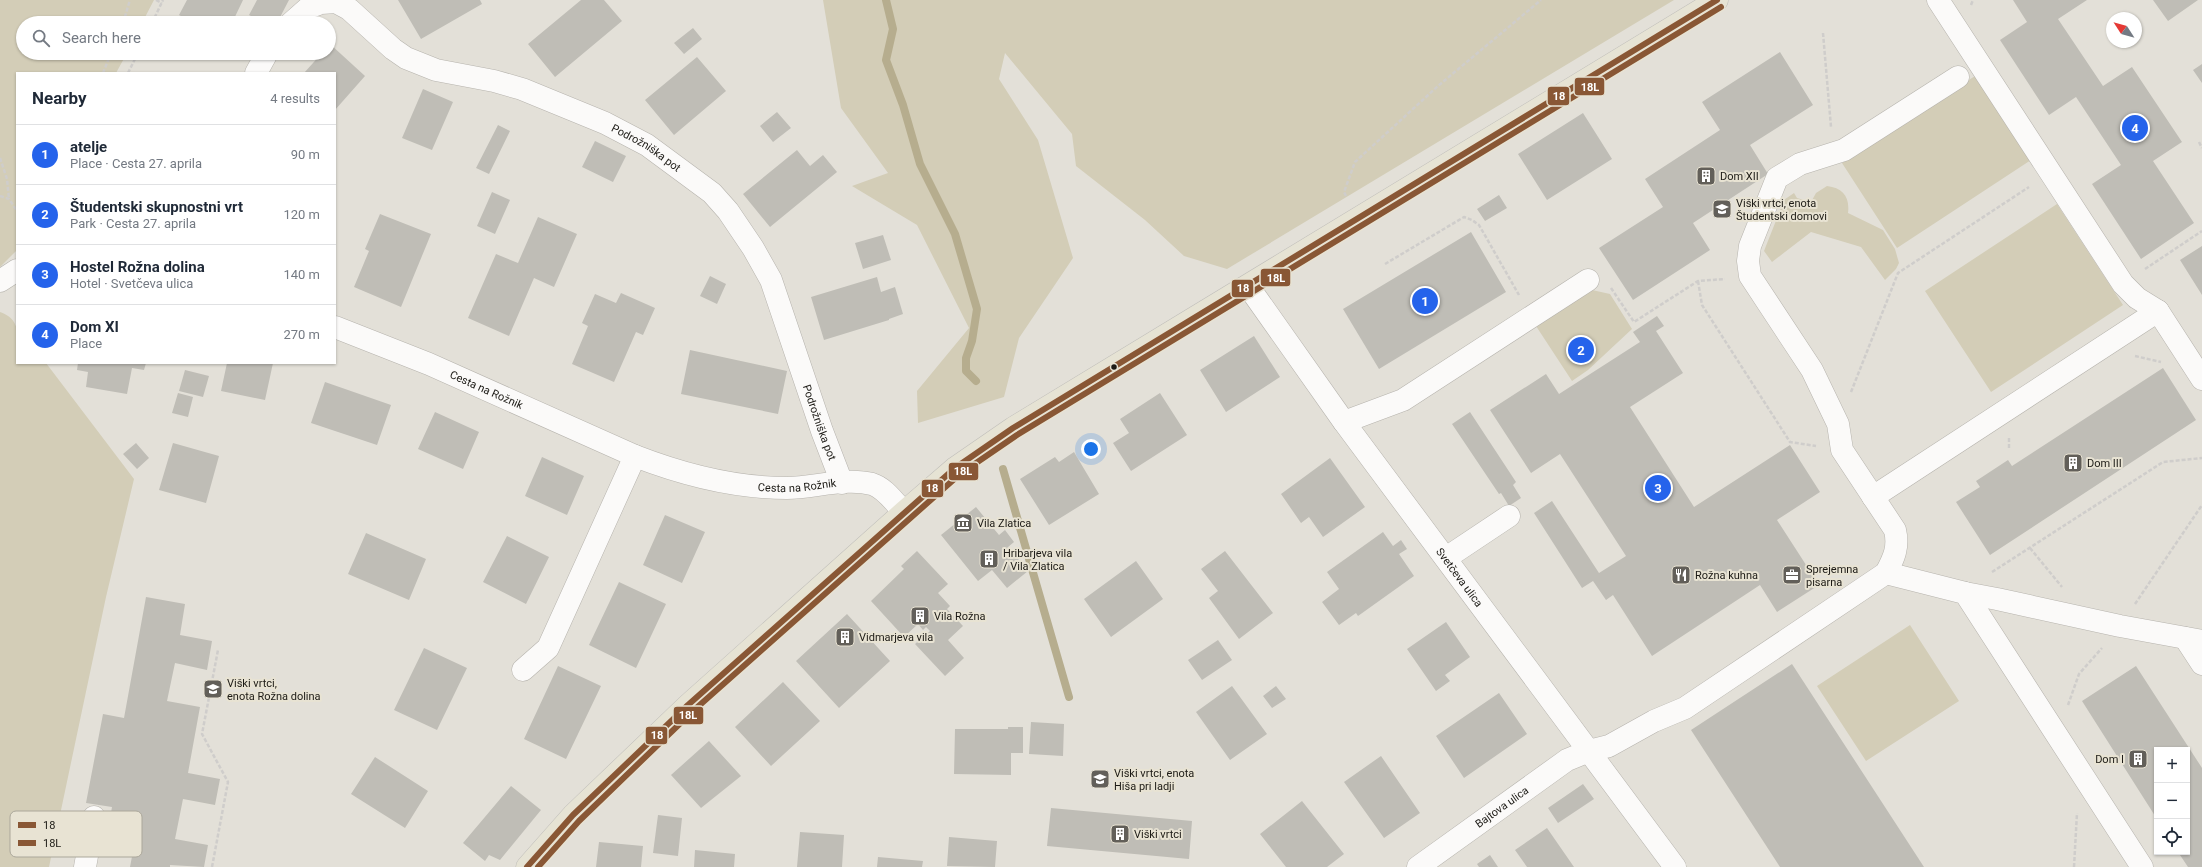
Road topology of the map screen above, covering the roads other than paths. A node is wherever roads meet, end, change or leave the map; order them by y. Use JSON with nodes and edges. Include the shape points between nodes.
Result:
{"nodes":[{"id":1,"x":1717,"y":0,"type":"edge"},
{"id":2,"x":1938,"y":0,"type":"edge"},
{"id":3,"x":299,"y":16,"type":"edge"},
{"id":4,"x":263,"y":60,"type":"edge"},
{"id":5,"x":1968,"y":70,"type":"junction"},
{"id":6,"x":257,"y":72,"type":"edge"},
{"id":7,"x":16,"y":271,"type":"edge"},
{"id":8,"x":1588,"y":280,"type":"road end"},
{"id":9,"x":0,"y":281,"type":"edge"},
{"id":10,"x":1248,"y":286,"type":"junction"},
{"id":11,"x":2158,"y":311,"type":"junction"},
{"id":12,"x":336,"y":327,"type":"edge"},
{"id":13,"x":2199,"y":375,"type":"edge"},
{"id":14,"x":1344,"y":422,"type":"junction"},
{"id":15,"x":635,"y":456,"type":"junction"},
{"id":16,"x":842,"y":483,"type":"junction"},
{"id":17,"x":1873,"y":497,"type":"junction"},
{"id":18,"x":904,"y":512,"type":"junction"},
{"id":19,"x":1509,"y":516,"type":"dead end"},
{"id":20,"x":1446,"y":558,"type":"junction"},
{"id":21,"x":1886,"y":573,"type":"junction"},
{"id":22,"x":1965,"y":593,"type":"junction"},
{"id":23,"x":2194,"y":640,"type":"edge"},
{"id":24,"x":2202,"y":664,"type":"edge"},
{"id":25,"x":523,"y":670,"type":"dead end"},
{"id":26,"x":1589,"y":751,"type":"junction"},
{"id":27,"x":87,"y":857,"type":"edge"},
{"id":28,"x":85,"y":867,"type":"edge"},
{"id":29,"x":527,"y":867,"type":"edge"},
{"id":30,"x":1418,"y":867,"type":"edge"},
{"id":31,"x":1675,"y":867,"type":"edge"},
{"id":32,"x":2142,"y":867,"type":"edge"}],
"edges":[{"from":1,"to":10,"type":"main road"},
{"from":2,"to":5,"type":"street"},
{"from":3,"to":16,"type":"street","name":"Podrožniška pot","via":[[308,8],[321,3],[336,2],[349,9],[392,49],[406,58],[436,70],[522,89],[605,124],[648,145],[719,199],[753,248],[771,280]]},
{"from":4,"to":6,"type":"street"},
{"from":5,"to":11,"type":"street","via":[[2051,173],[2122,284],[2137,298]]},
{"from":5,"to":17,"type":"street","via":[[1844,150],[1800,164],[1777,178],[1750,246],[1750,276],[1812,370],[1838,424],[1842,450]]},
{"from":7,"to":9,"type":"street"},
{"from":8,"to":14,"type":"street","via":[[1403,400]]},
{"from":10,"to":14,"type":"street","name":"Svetčeva ulica"},
{"from":10,"to":18,"type":"main road","via":[[1013,428],[954,468]]},
{"from":11,"to":13,"type":"street"},
{"from":11,"to":17,"type":"street"},
{"from":12,"to":15,"type":"street","name":"Cesta na Rožnik","via":[[429,364]]},
{"from":14,"to":20,"type":"street","name":"Svetčeva ulica"},
{"from":15,"to":16,"type":"street","name":"Cesta na Rožnik","via":[[705,479],[743,484],[787,488]]},
{"from":15,"to":25,"type":"street","via":[[548,648]]},
{"from":16,"to":18,"type":"street","name":"Cesta na Rožnik","via":[[860,482],[878,487]]},
{"from":17,"to":21,"type":"street","via":[[1895,530],[1898,542],[1895,556]]},
{"from":18,"to":29,"type":"main road","via":[[637,752],[572,815]]},
{"from":19,"to":20,"type":"street"},
{"from":20,"to":26,"type":"street","name":"Svetčeva ulica"},
{"from":21,"to":22,"type":"street"},
{"from":21,"to":26,"type":"street","name":"Bajtova ulica","via":[[1685,708],[1654,721],[1609,746]]},
{"from":22,"to":23,"type":"street"},
{"from":22,"to":32,"type":"street"},
{"from":23,"to":24,"type":"street"},
{"from":26,"to":30,"type":"street","name":"Bajtova ulica","via":[[1567,760]]},
{"from":26,"to":31,"type":"street","name":"Svetčeva ulica"},
{"from":27,"to":28,"type":"street"}]}
